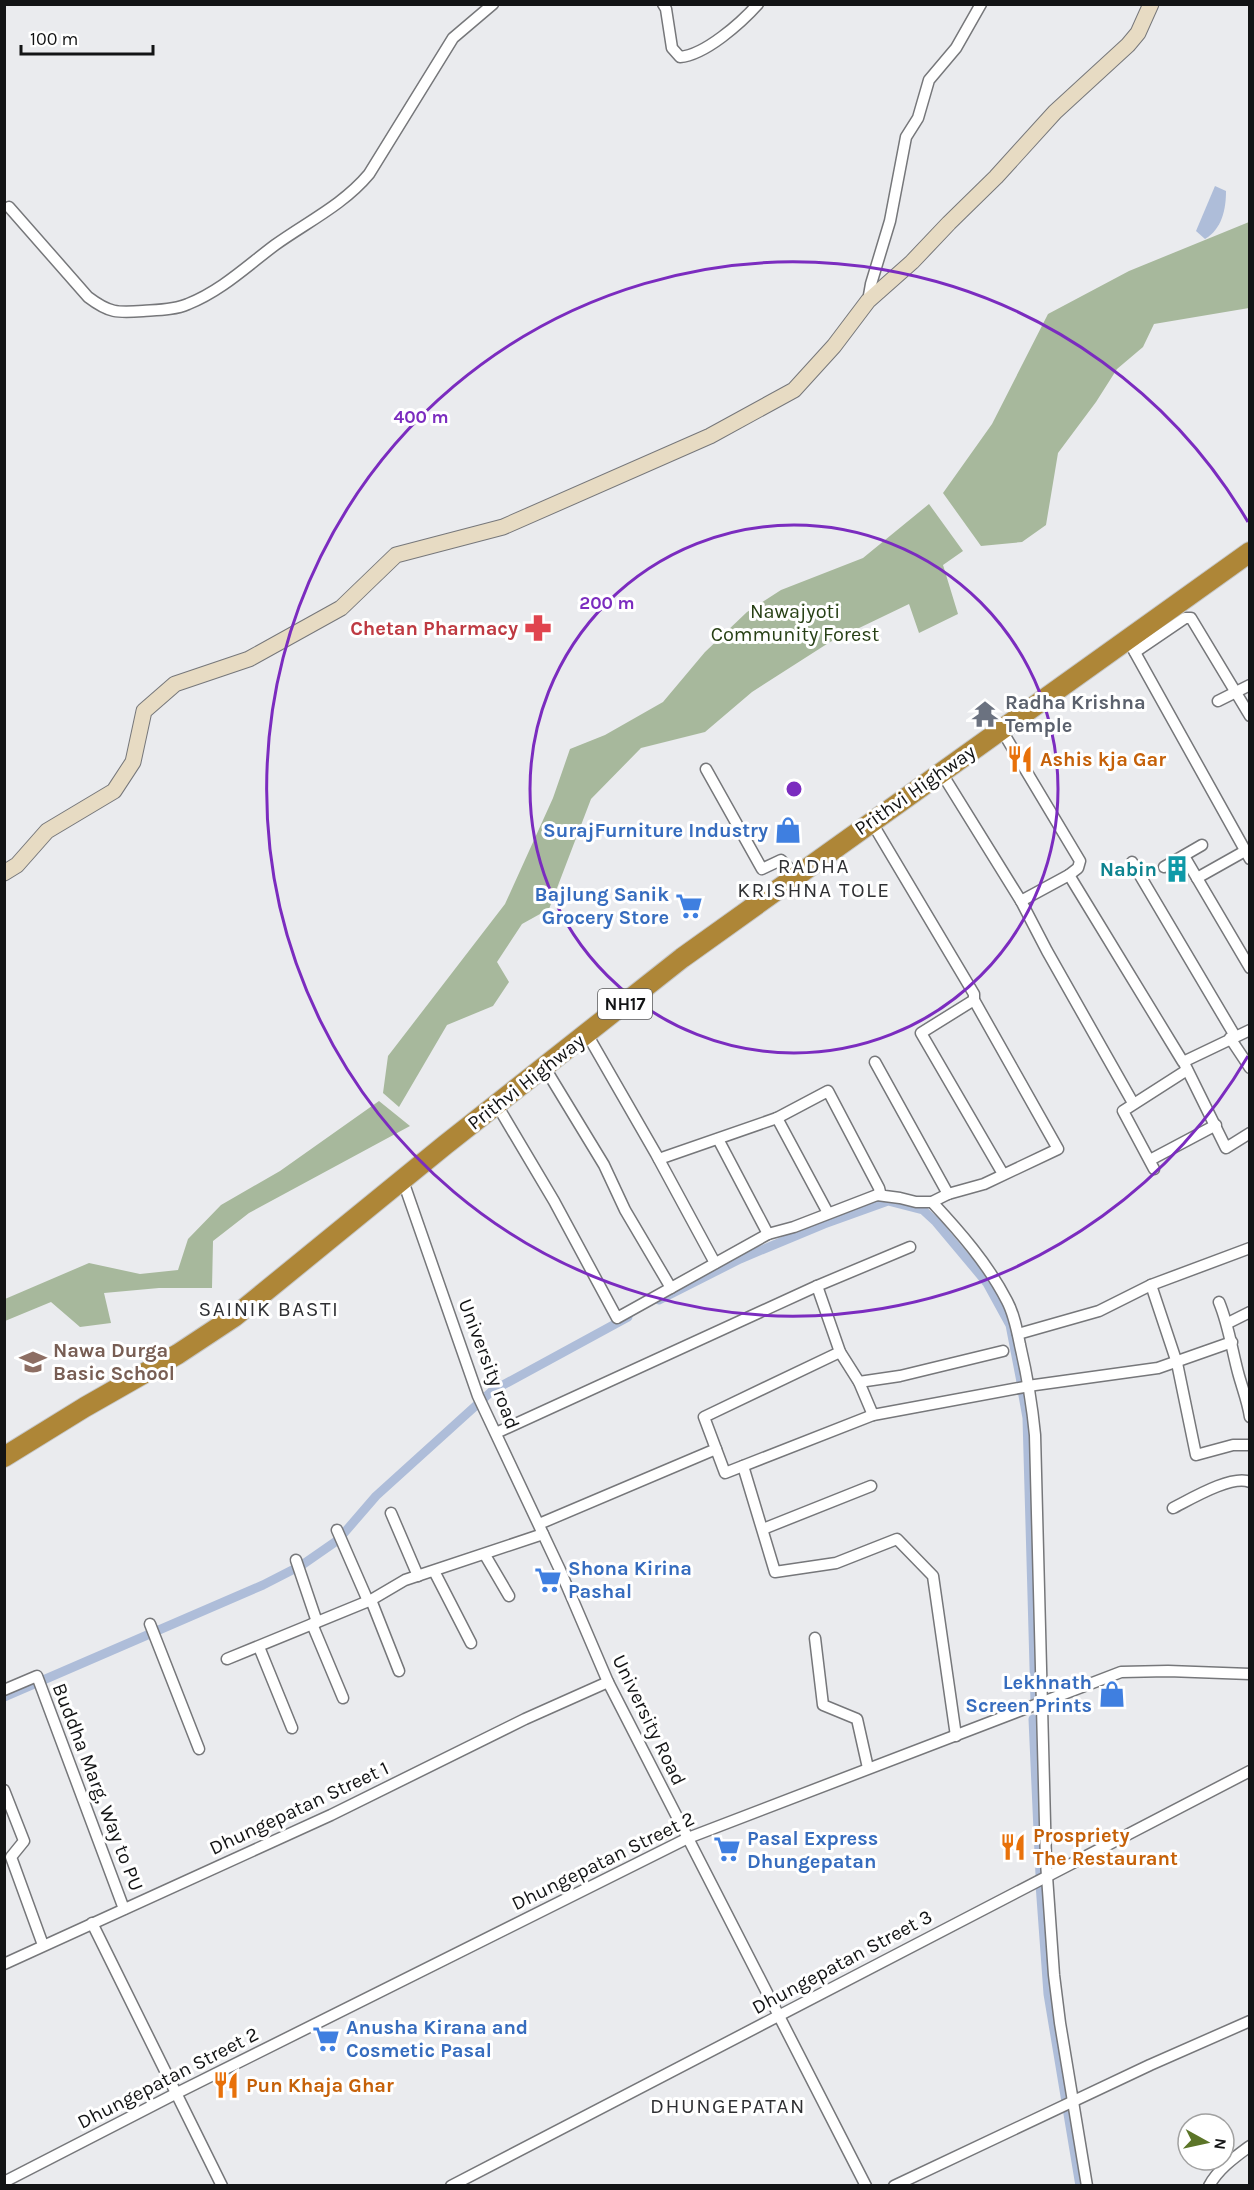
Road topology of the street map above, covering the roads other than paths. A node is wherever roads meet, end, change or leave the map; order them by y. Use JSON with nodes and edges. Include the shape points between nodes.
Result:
{"nodes":[{"id":1,"x":493,"y":4,"type":"edge"},
{"id":2,"x":663,"y":4,"type":"edge"},
{"id":3,"x":758,"y":4,"type":"edge"},
{"id":4,"x":981,"y":4,"type":"edge"},
{"id":5,"x":1151,"y":4,"type":"edge"},
{"id":6,"x":9,"y":207,"type":"dead end"},
{"id":7,"x":868,"y":302,"type":"junction"},
{"id":8,"x":1250,"y":552,"type":"edge"},
{"id":9,"x":1132,"y":646,"type":"junction"},
{"id":10,"x":1250,"y":685,"type":"edge"},
{"id":11,"x":1235,"y":692,"type":"junction"},
{"id":12,"x":1218,"y":701,"type":"dead end"},
{"id":13,"x":1250,"y":716,"type":"edge"},
{"id":14,"x":1000,"y":729,"type":"junction"},
{"id":15,"x":706,"y":769,"type":"dead end"},
{"id":16,"x":941,"y":772,"type":"junction"},
{"id":17,"x":871,"y":822,"type":"junction"},
{"id":18,"x":1202,"y":846,"type":"dead end"},
{"id":19,"x":1247,"y":855,"type":"edge"},
{"id":20,"x":1184,"y":856,"type":"junction"},
{"id":21,"x":1132,"y":862,"type":"dead end"},
{"id":22,"x":1164,"y":867,"type":"dead end"},
{"id":23,"x":4,"y":873,"type":"edge"},
{"id":24,"x":1069,"y":874,"type":"junction"},
{"id":25,"x":796,"y":875,"type":"junction"},
{"id":26,"x":1197,"y":878,"type":"junction"},
{"id":27,"x":1021,"y":901,"type":"junction"},
{"id":28,"x":1250,"y":968,"type":"edge"},
{"id":29,"x":974,"y":1000,"type":"junction"},
{"id":30,"x":1250,"y":1030,"type":"edge"},
{"id":31,"x":587,"y":1034,"type":"junction"},
{"id":32,"x":1232,"y":1037,"type":"junction"},
{"id":33,"x":875,"y":1062,"type":"dead end"},
{"id":34,"x":1185,"y":1066,"type":"junction"},
{"id":35,"x":545,"y":1068,"type":"junction"},
{"id":36,"x":1250,"y":1068,"type":"edge"},
{"id":37,"x":1133,"y":1103,"type":"junction"},
{"id":38,"x":497,"y":1105,"type":"junction"},
{"id":39,"x":777,"y":1118,"type":"junction"},
{"id":40,"x":1216,"y":1125,"type":"junction"},
{"id":41,"x":1250,"y":1133,"type":"edge"},
{"id":42,"x":718,"y":1139,"type":"junction"},
{"id":43,"x":659,"y":1159,"type":"junction"},
{"id":44,"x":1003,"y":1174,"type":"junction"},
{"id":45,"x":403,"y":1181,"type":"junction"},
{"id":46,"x":948,"y":1194,"type":"junction"},
{"id":47,"x":878,"y":1195,"type":"junction"},
{"id":48,"x":932,"y":1202,"type":"junction"},
{"id":49,"x":828,"y":1213,"type":"junction"},
{"id":50,"x":768,"y":1234,"type":"junction"},
{"id":51,"x":910,"y":1247,"type":"dead end"},
{"id":52,"x":1250,"y":1248,"type":"edge"},
{"id":53,"x":715,"y":1263,"type":"junction"},
{"id":54,"x":1151,"y":1285,"type":"junction"},
{"id":55,"x":817,"y":1286,"type":"junction"},
{"id":56,"x":671,"y":1288,"type":"junction"},
{"id":57,"x":1220,"y":1302,"type":"dead end"},
{"id":58,"x":1250,"y":1312,"type":"edge"},
{"id":59,"x":1228,"y":1323,"type":"junction"},
{"id":60,"x":1018,"y":1334,"type":"junction"},
{"id":61,"x":1232,"y":1342,"type":"junction"},
{"id":62,"x":1003,"y":1351,"type":"dead end"},
{"id":63,"x":840,"y":1352,"type":"junction"},
{"id":64,"x":1177,"y":1363,"type":"junction"},
{"id":65,"x":1250,"y":1370,"type":"edge"},
{"id":66,"x":1239,"y":1375,"type":"junction"},
{"id":67,"x":859,"y":1382,"type":"junction"},
{"id":68,"x":1029,"y":1386,"type":"junction"},
{"id":69,"x":873,"y":1415,"type":"junction"},
{"id":70,"x":1250,"y":1418,"type":"edge"},
{"id":71,"x":496,"y":1432,"type":"junction"},
{"id":72,"x":1250,"y":1444,"type":"edge"},
{"id":73,"x":716,"y":1449,"type":"junction"},
{"id":74,"x":4,"y":1457,"type":"edge"},
{"id":75,"x":743,"y":1466,"type":"junction"},
{"id":76,"x":1250,"y":1482,"type":"edge"},
{"id":77,"x":871,"y":1486,"type":"dead end"},
{"id":78,"x":1173,"y":1508,"type":"dead end"},
{"id":79,"x":391,"y":1513,"type":"dead end"},
{"id":80,"x":541,"y":1529,"type":"junction"},
{"id":81,"x":763,"y":1529,"type":"junction"},
{"id":82,"x":337,"y":1530,"type":"dead end"},
{"id":83,"x":485,"y":1555,"type":"junction"},
{"id":84,"x":553,"y":1556,"type":"joint"},
{"id":85,"x":296,"y":1560,"type":"dead end"},
{"id":86,"x":434,"y":1571,"type":"junction"},
{"id":87,"x":418,"y":1576,"type":"junction"},
{"id":88,"x":508,"y":1596,"type":"dead end"},
{"id":89,"x":369,"y":1600,"type":"junction"},
{"id":90,"x":315,"y":1623,"type":"junction"},
{"id":91,"x":150,"y":1624,"type":"dead end"},
{"id":92,"x":814,"y":1638,"type":"dead end"},
{"id":93,"x":471,"y":1643,"type":"dead end"},
{"id":94,"x":259,"y":1647,"type":"junction"},
{"id":95,"x":227,"y":1659,"type":"dead end"},
{"id":96,"x":399,"y":1671,"type":"dead end"},
{"id":97,"x":1250,"y":1674,"type":"edge"},
{"id":98,"x":608,"y":1682,"type":"junction"},
{"id":99,"x":4,"y":1689,"type":"edge"},
{"id":100,"x":343,"y":1698,"type":"dead end"},
{"id":101,"x":1042,"y":1703,"type":"junction"},
{"id":102,"x":292,"y":1728,"type":"dead end"},
{"id":103,"x":956,"y":1736,"type":"junction"},
{"id":104,"x":199,"y":1749,"type":"dead end"},
{"id":105,"x":868,"y":1768,"type":"junction"},
{"id":106,"x":1250,"y":1771,"type":"edge"},
{"id":107,"x":4,"y":1790,"type":"edge"},
{"id":108,"x":688,"y":1838,"type":"junction"},
{"id":109,"x":1048,"y":1877,"type":"junction"},
{"id":110,"x":124,"y":1909,"type":"junction"},
{"id":111,"x":92,"y":1923,"type":"junction"},
{"id":112,"x":43,"y":1945,"type":"junction"},
{"id":113,"x":4,"y":1964,"type":"edge"},
{"id":114,"x":780,"y":2016,"type":"junction"},
{"id":115,"x":1250,"y":2021,"type":"edge"},
{"id":116,"x":177,"y":2093,"type":"junction"},
{"id":117,"x":1068,"y":2104,"type":"junction"},
{"id":118,"x":1250,"y":2146,"type":"edge"},
{"id":119,"x":4,"y":2182,"type":"edge"},
{"id":120,"x":222,"y":2186,"type":"edge"},
{"id":121,"x":451,"y":2186,"type":"edge"},
{"id":122,"x":866,"y":2186,"type":"edge"},
{"id":123,"x":894,"y":2186,"type":"edge"},
{"id":124,"x":1087,"y":2186,"type":"edge"},
{"id":125,"x":1209,"y":2186,"type":"edge"}],
"edges":[{"from":1,"to":6,"type":"street","via":[[453,38],[359,186],[223,286],[187,305],[122,313],[103,308],[88,297]]},
{"from":2,"to":3,"type":"street","via":[[672,48],[680,57],[692,56],[743,20]]},
{"from":4,"to":7,"type":"street","via":[[956,48],[929,80],[918,118],[906,137],[890,221]]},
{"from":5,"to":7,"type":"street","via":[[1128,45],[1055,112],[996,177]]},
{"from":7,"to":23,"type":"street","via":[[794,390],[710,436],[503,527],[396,555],[341,608],[249,659],[175,684],[144,711],[133,762],[114,791],[47,831],[17,865]]},
{"from":8,"to":9,"type":"highway","name":"Prithvi Highway","number":"NH17"},
{"from":9,"to":11,"type":"street","via":[[1191,618]]},
{"from":9,"to":14,"type":"highway","name":"Prithvi Highway","number":"NH17"},
{"from":9,"to":19,"type":"street"},
{"from":10,"to":11,"type":"street"},
{"from":11,"to":12,"type":"street"},
{"from":11,"to":13,"type":"street"},
{"from":14,"to":16,"type":"highway","name":"Prithvi Highway","number":"NH17"},
{"from":14,"to":24,"type":"street","via":[[1080,861]]},
{"from":15,"to":25,"type":"street","via":[[762,868],[781,860]]},
{"from":16,"to":17,"type":"highway","name":"Prithvi Highway","number":"NH17"},
{"from":16,"to":27,"type":"street"},
{"from":17,"to":25,"type":"highway","name":"Prithvi Highway","number":"NH17"},
{"from":17,"to":29,"type":"street","via":[[974,994]]},
{"from":18,"to":20,"type":"street"},
{"from":19,"to":26,"type":"street"},
{"from":20,"to":22,"type":"street"},
{"from":20,"to":26,"type":"street"},
{"from":21,"to":32,"type":"street"},
{"from":24,"to":27,"type":"street"},
{"from":24,"to":34,"type":"street"},
{"from":25,"to":31,"type":"highway","name":"Prithvi Highway","number":"NH17"},
{"from":26,"to":28,"type":"street"},
{"from":27,"to":37,"type":"street"},
{"from":29,"to":44,"type":"street","via":[[921,1033]]},
{"from":29,"to":44,"type":"street","via":[[1058,1149]]},
{"from":30,"to":32,"type":"street"},
{"from":31,"to":35,"type":"highway","name":"Prithvi Highway","number":"NH17"},
{"from":31,"to":43,"type":"street"},
{"from":32,"to":34,"type":"street"},
{"from":32,"to":36,"type":"street"},
{"from":33,"to":46,"type":"street"},
{"from":34,"to":37,"type":"street"},
{"from":34,"to":40,"type":"street"},
{"from":35,"to":38,"type":"highway","name":"Prithvi Highway","number":"NH17"},
{"from":35,"to":56,"type":"street"},
{"from":37,"to":40,"type":"street","via":[[1124,1110],[1152,1165]]},
{"from":38,"to":45,"type":"highway","name":"Prithvi Highway","number":"NH17"},
{"from":38,"to":56,"type":"street","via":[[617,1318]]},
{"from":39,"to":42,"type":"street"},
{"from":39,"to":47,"type":"street","via":[[828,1091],[879,1188]]},
{"from":39,"to":49,"type":"street"},
{"from":40,"to":41,"type":"street","via":[[1226,1148]]},
{"from":42,"to":43,"type":"street"},
{"from":42,"to":50,"type":"street"},
{"from":43,"to":53,"type":"street"},
{"from":44,"to":46,"type":"street"},
{"from":45,"to":71,"type":"street","name":"University road","via":[[478,1396]]},
{"from":45,"to":74,"type":"highway","name":"Prithvi Highway","number":"NH17","via":[[234,1317]]},
{"from":46,"to":48,"type":"street"},
{"from":47,"to":48,"type":"street"},
{"from":47,"to":49,"type":"street"},
{"from":48,"to":60,"type":"street","via":[[987,1268],[1008,1303]]},
{"from":49,"to":50,"type":"street"},
{"from":50,"to":53,"type":"street"},
{"from":51,"to":55,"type":"street"},
{"from":52,"to":54,"type":"street"},
{"from":53,"to":56,"type":"street"},
{"from":54,"to":60,"type":"street","via":[[1100,1311]]},
{"from":54,"to":64,"type":"street"},
{"from":55,"to":63,"type":"street"},
{"from":55,"to":71,"type":"street"},
{"from":57,"to":59,"type":"street"},
{"from":58,"to":59,"type":"street"},
{"from":59,"to":61,"type":"street"},
{"from":60,"to":68,"type":"street"},
{"from":61,"to":64,"type":"street"},
{"from":61,"to":66,"type":"street"},
{"from":62,"to":67,"type":"street"},
{"from":63,"to":67,"type":"street"},
{"from":63,"to":73,"type":"street","via":[[704,1417]]},
{"from":64,"to":68,"type":"street"},
{"from":64,"to":72,"type":"street","via":[[1196,1455]]},
{"from":65,"to":66,"type":"street"},
{"from":66,"to":70,"type":"street"},
{"from":67,"to":69,"type":"street"},
{"from":68,"to":69,"type":"street"},
{"from":68,"to":101,"type":"street","via":[[1035,1435]]},
{"from":69,"to":75,"type":"street"},
{"from":71,"to":80,"type":"street","name":"University road"},
{"from":73,"to":75,"type":"street","via":[[725,1473]]},
{"from":73,"to":80,"type":"street"},
{"from":75,"to":81,"type":"street"},
{"from":76,"to":78,"type":"street","via":[[1219,1485]]},
{"from":77,"to":81,"type":"street"},
{"from":79,"to":87,"type":"street"},
{"from":80,"to":83,"type":"street"},
{"from":80,"to":84,"type":"street","name":"University road"},
{"from":81,"to":103,"type":"street","via":[[775,1572],[836,1563],[897,1539],[933,1576]]},
{"from":82,"to":89,"type":"street"},
{"from":83,"to":86,"type":"street"},
{"from":83,"to":88,"type":"street"},
{"from":84,"to":98,"type":"street","name":"University Road"},
{"from":85,"to":90,"type":"street"},
{"from":86,"to":87,"type":"street"},
{"from":86,"to":93,"type":"street"},
{"from":87,"to":89,"type":"street"},
{"from":89,"to":90,"type":"street"},
{"from":89,"to":96,"type":"street"},
{"from":90,"to":94,"type":"street"},
{"from":90,"to":100,"type":"street"},
{"from":91,"to":104,"type":"street"},
{"from":92,"to":105,"type":"street","via":[[823,1705],[857,1719]]},
{"from":94,"to":95,"type":"street"},
{"from":94,"to":102,"type":"street"},
{"from":97,"to":101,"type":"street","name":"Dhungepatan Street 2","via":[[1121,1672]]},
{"from":98,"to":108,"type":"street","name":"University Road"},
{"from":98,"to":110,"type":"street","name":"Dhungepatan Street 1"},
{"from":99,"to":110,"type":"street","name":"Buddha Marg, Way to PU","via":[[37,1676]]},
{"from":101,"to":103,"type":"street","name":"Dhungepatan Street 2"},
{"from":101,"to":109,"type":"street"},
{"from":103,"to":105,"type":"street","name":"Dhungepatan Street 2"},
{"from":105,"to":108,"type":"street","name":"Dhungepatan Street 2"},
{"from":106,"to":109,"type":"street","name":"Dhungepatan Street 3"},
{"from":107,"to":112,"type":"street","via":[[24,1841],[12,1857]]},
{"from":108,"to":114,"type":"street","name":"University Road"},
{"from":108,"to":116,"type":"street","name":"Dhungepatan Street 2"},
{"from":109,"to":114,"type":"street","name":"Dhungepatan Street 3"},
{"from":109,"to":117,"type":"street"},
{"from":110,"to":111,"type":"street","name":"Dhungepatan Street 1"},
{"from":111,"to":112,"type":"street","name":"Dhungepatan Street 1"},
{"from":111,"to":116,"type":"street"},
{"from":112,"to":113,"type":"street","name":"Dhungepatan Street 1"},
{"from":114,"to":121,"type":"street","name":"Dhungepatan Street 3"},
{"from":114,"to":122,"type":"street","name":"University Road"},
{"from":115,"to":117,"type":"street"},
{"from":116,"to":119,"type":"street","name":"Dhungepatan Street 2"},
{"from":116,"to":120,"type":"street"},
{"from":117,"to":123,"type":"street"},
{"from":117,"to":124,"type":"street"},
{"from":118,"to":125,"type":"street"}]}
